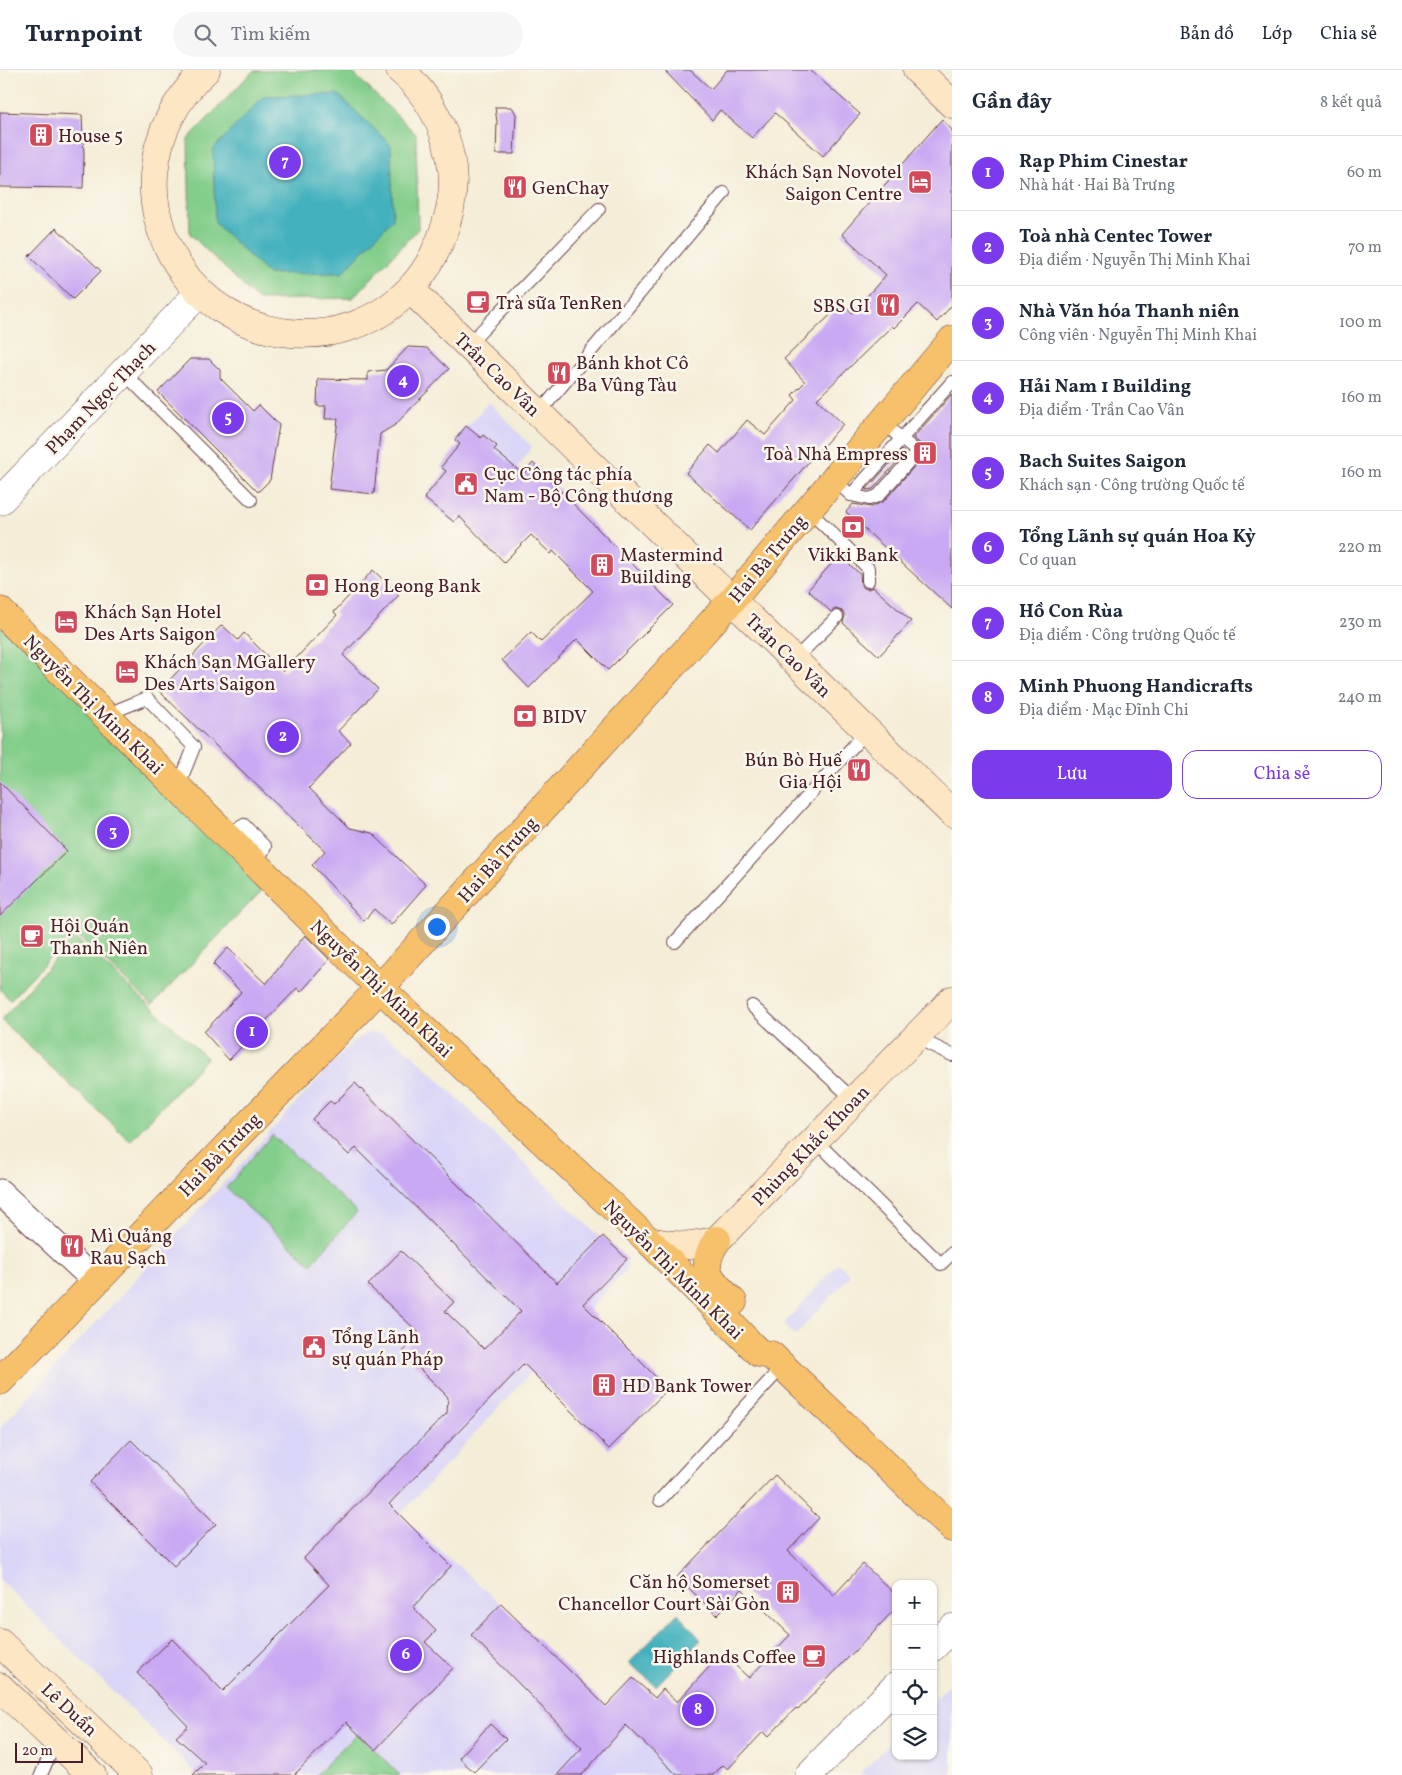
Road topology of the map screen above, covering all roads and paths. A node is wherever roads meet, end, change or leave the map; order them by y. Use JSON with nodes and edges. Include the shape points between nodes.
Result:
{"nodes":[{"id":1,"x":917,"y":70,"type":"edge"},
{"id":2,"x":406,"y":72,"type":"edge"},
{"id":3,"x":195,"y":74,"type":"edge"},
{"id":4,"x":952,"y":104,"type":"edge"},
{"id":5,"x":724,"y":193,"type":"dead end"},
{"id":6,"x":599,"y":209,"type":"dead end"},
{"id":7,"x":410,"y":289,"type":"junction"},
{"id":8,"x":200,"y":292,"type":"junction"},
{"id":9,"x":952,"y":340,"type":"edge"},
{"id":10,"x":468,"y":346,"type":"junction"},
{"id":11,"x":123,"y":372,"type":"junction"},
{"id":12,"x":952,"y":382,"type":"edge"},
{"id":13,"x":539,"y":413,"type":"junction"},
{"id":14,"x":892,"y":430,"type":"junction"},
{"id":15,"x":842,"y":487,"type":"junction"},
{"id":16,"x":251,"y":500,"type":"dead end"},
{"id":17,"x":0,"y":501,"type":"edge"},
{"id":18,"x":808,"y":510,"type":"junction"},
{"id":19,"x":868,"y":581,"type":"dead end"},
{"id":20,"x":732,"y":600,"type":"junction"},
{"id":21,"x":0,"y":611,"type":"edge"},
{"id":22,"x":837,"y":617,"type":"dead end"},
{"id":23,"x":794,"y":660,"type":"junction"},
{"id":24,"x":105,"y":714,"type":"junction"},
{"id":25,"x":867,"y":731,"type":"junction"},
{"id":26,"x":178,"y":787,"type":"junction"},
{"id":27,"x":952,"y":813,"type":"edge"},
{"id":28,"x":675,"y":942,"type":"dead end"},
{"id":29,"x":380,"y":988,"type":"junction"},
{"id":30,"x":952,"y":1000,"type":"edge"},
{"id":31,"x":752,"y":1006,"type":"dead end"},
{"id":32,"x":916,"y":1037,"type":"junction"},
{"id":33,"x":952,"y":1055,"type":"edge"},
{"id":34,"x":854,"y":1100,"type":"junction"},
{"id":35,"x":814,"y":1140,"type":"junction"},
{"id":36,"x":0,"y":1192,"type":"edge"},
{"id":37,"x":717,"y":1240,"type":"junction"},
{"id":38,"x":649,"y":1242,"type":"junction"},
{"id":39,"x":952,"y":1253,"type":"edge"},
{"id":40,"x":96,"y":1282,"type":"junction"},
{"id":41,"x":777,"y":1361,"type":"junction"},
{"id":42,"x":0,"y":1381,"type":"edge"},
{"id":43,"x":660,"y":1500,"type":"dead end"},
{"id":44,"x":952,"y":1528,"type":"edge"},
{"id":45,"x":952,"y":1628,"type":"edge"},
{"id":46,"x":0,"y":1643,"type":"edge"},
{"id":47,"x":937,"y":1643,"type":"edge"},
{"id":48,"x":0,"y":1687,"type":"edge"},
{"id":49,"x":892,"y":1690,"type":"edge"},
{"id":50,"x":60,"y":1700,"type":"junction"},
{"id":51,"x":47,"y":1732,"type":"junction"},
{"id":52,"x":41,"y":1775,"type":"edge"},
{"id":53,"x":92,"y":1775,"type":"edge"},
{"id":54,"x":140,"y":1775,"type":"edge"},
{"id":55,"x":809,"y":1775,"type":"edge"}],
"edges":[{"from":1,"to":4,"type":"main road"},
{"from":2,"to":7,"type":"main road","via":[[435,114],[450,158],[452,182],[451,206],[437,251]]},
{"from":3,"to":8,"type":"main road","via":[[168,119],[160,141],[154,187],[162,234],[184,275]]},
{"from":5,"to":13,"type":"lane"},
{"from":6,"to":10,"type":"lane"},
{"from":7,"to":8,"type":"main road","via":[[372,317],[351,326],[305,334],[259,328],[217,307]]},
{"from":7,"to":10,"type":"main road","name":"Trần Cao Vân"},
{"from":8,"to":11,"type":"street","name":"Phạm Ngọc Thạch"},
{"from":9,"to":14,"type":"main road","name":"Hai Bà Trưng"},
{"from":10,"to":13,"type":"main road","name":"Trần Cao Vân"},
{"from":11,"to":16,"type":"lane"},
{"from":11,"to":17,"type":"street","name":"Phạm Ngọc Thạch"},
{"from":12,"to":14,"type":"lane"},
{"from":13,"to":20,"type":"main road","name":"Trần Cao Vân"},
{"from":14,"to":15,"type":"main road","name":"Hai Bà Trưng"},
{"from":14,"to":15,"type":"lane","via":[[917,452],[878,496],[869,499]]},
{"from":15,"to":18,"type":"main road","name":"Hai Bà Trưng"},
{"from":18,"to":19,"type":"lane","via":[[868,568]]},
{"from":18,"to":20,"type":"main road","name":"Hai Bà Trưng"},
{"from":20,"to":23,"type":"main road","name":"Trần Cao Vân"},
{"from":20,"to":29,"type":"main road","name":"Hai Bà Trưng"},
{"from":21,"to":24,"type":"main road","name":"Nguyễn Thị Minh Khai"},
{"from":22,"to":23,"type":"lane"},
{"from":23,"to":25,"type":"main road","name":"Trần Cao Vân"},
{"from":24,"to":26,"type":"main road","name":"Nguyễn Thị Minh Khai"},
{"from":24,"to":26,"type":"lane","via":[[147,698],[194,747]]},
{"from":25,"to":27,"type":"main road","name":"Trần Cao Vân"},
{"from":25,"to":28,"type":"lane"},
{"from":26,"to":29,"type":"main road","name":"Nguyễn Thị Minh Khai"},
{"from":29,"to":38,"type":"main road","name":"Nguyễn Thị Minh Khai"},
{"from":29,"to":40,"type":"main road","name":"Hai Bà Trưng"},
{"from":30,"to":32,"type":"main road","name":"Phùng Khắc Khoan"},
{"from":31,"to":34,"type":"lane"},
{"from":32,"to":33,"type":"lane"},
{"from":32,"to":34,"type":"main road","name":"Phùng Khắc Khoan"},
{"from":34,"to":35,"type":"main road","name":"Phùng Khắc Khoan"},
{"from":35,"to":37,"type":"main road","name":"Phùng Khắc Khoan"},
{"from":35,"to":39,"type":"lane","via":[[941,1264]]},
{"from":36,"to":40,"type":"street"},
{"from":37,"to":38,"type":"main road","via":[[682,1247]]},
{"from":37,"to":41,"type":"main road","name":"Nguyễn Thị Minh Khai","via":[[707,1264],[710,1278],[771,1340]]},
{"from":38,"to":41,"type":"main road","name":"Nguyễn Thị Minh Khai","via":[[759,1352]]},
{"from":40,"to":42,"type":"main road","name":"Hai Bà Trưng"},
{"from":41,"to":43,"type":"lane"},
{"from":41,"to":44,"type":"main road","name":"Nguyễn Thị Minh Khai"},
{"from":45,"to":47,"type":"street"},
{"from":46,"to":50,"type":"main road","name":"Lê Duẩn"},
{"from":48,"to":51,"type":"main road","name":"Lê Duẩn"},
{"from":49,"to":55,"type":"street"},
{"from":50,"to":51,"type":"main road"},
{"from":50,"to":54,"type":"main road","name":"Lê Duẩn"},
{"from":51,"to":52,"type":"lane"},
{"from":51,"to":53,"type":"main road","name":"Lê Duẩn"}]}
